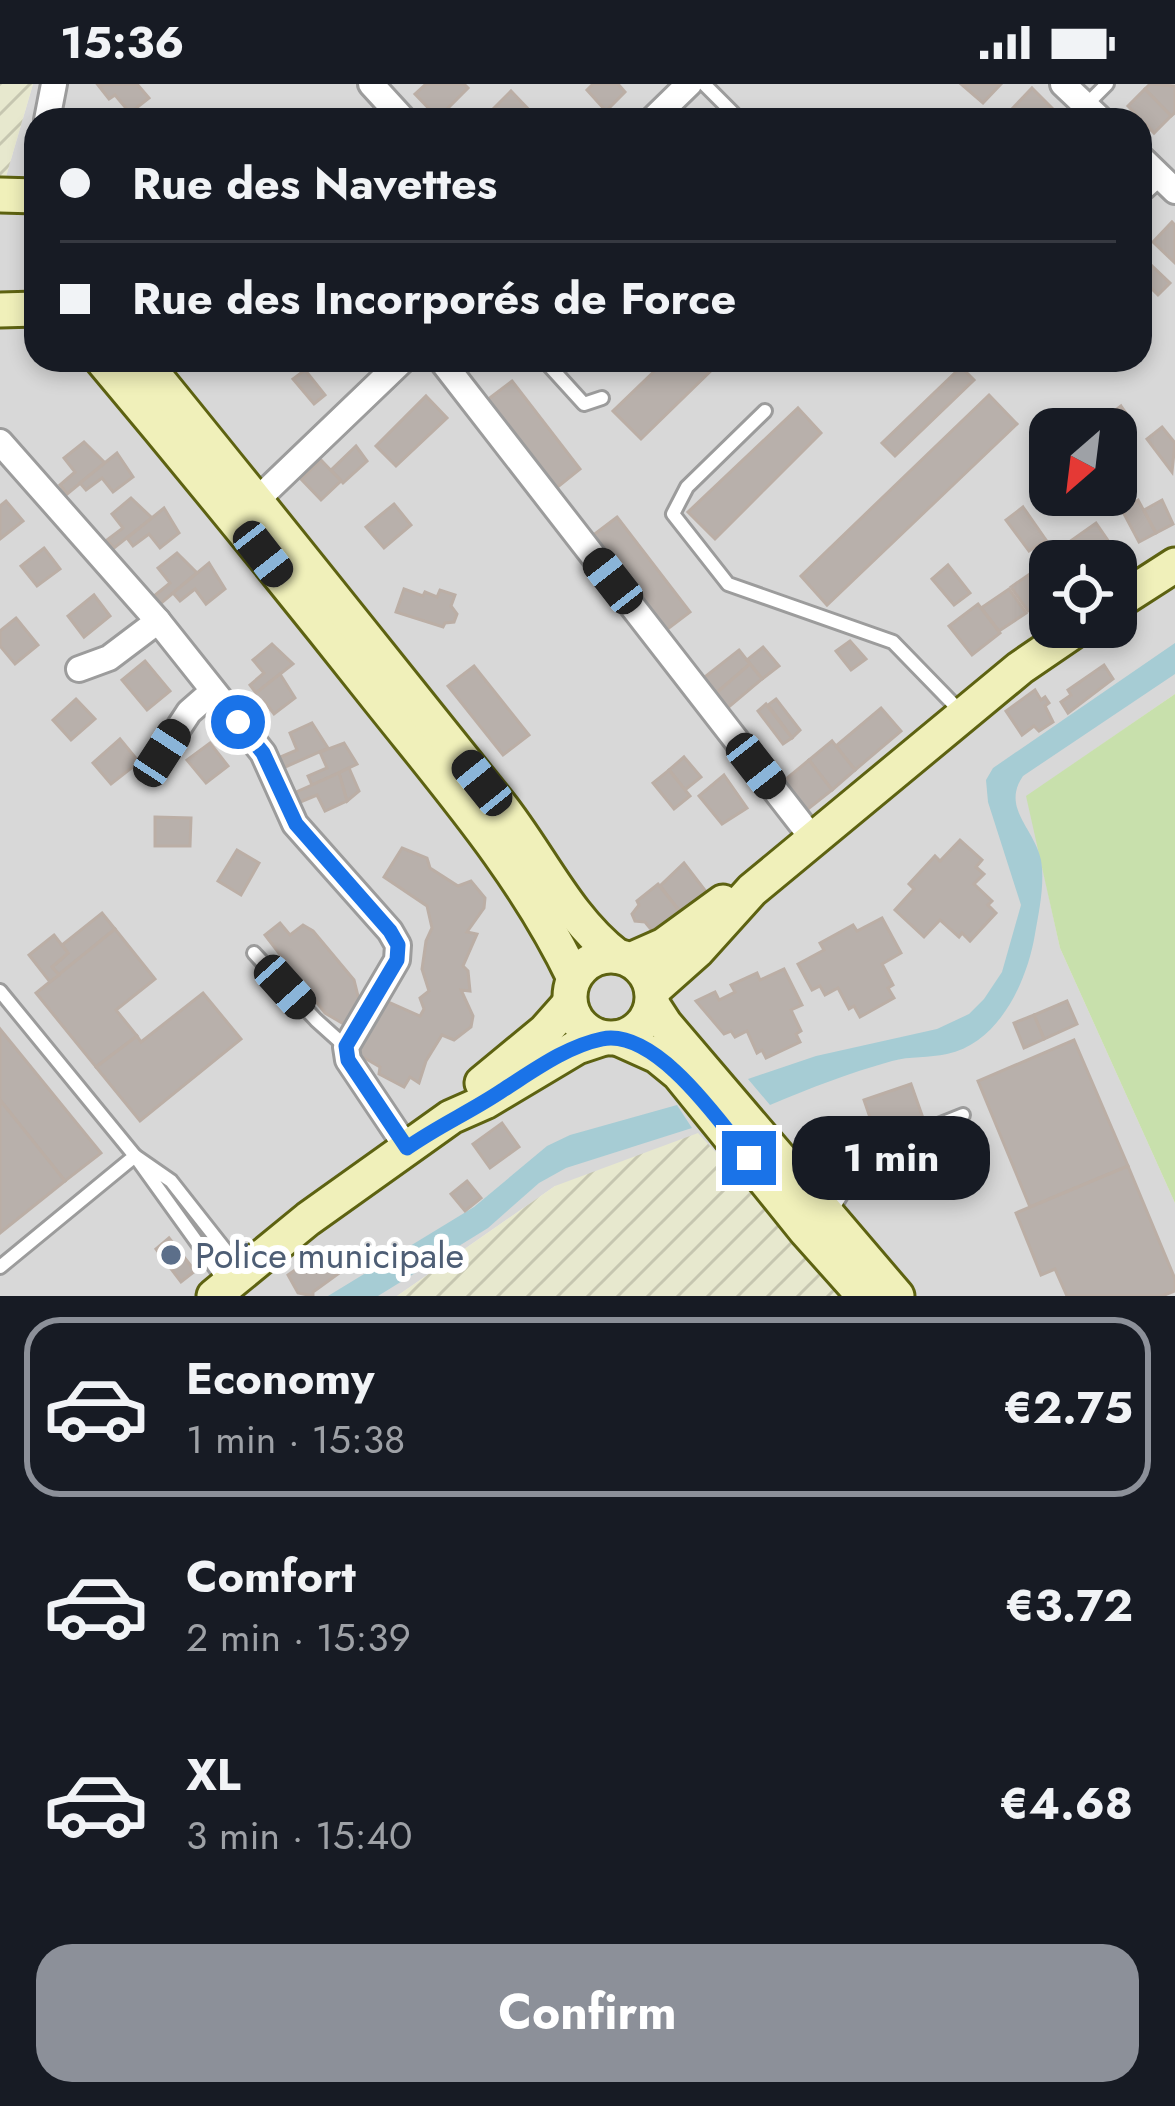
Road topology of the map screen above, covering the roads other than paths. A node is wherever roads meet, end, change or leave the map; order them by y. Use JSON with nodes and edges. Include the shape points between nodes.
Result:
{"nodes":[{"id":1,"x":371,"y":84,"type":"edge"},
{"id":2,"x":689,"y":84,"type":"edge"},
{"id":3,"x":704,"y":84,"type":"edge"},
{"id":4,"x":1063,"y":84,"type":"edge"},
{"id":5,"x":393,"y":108,"type":"edge"},
{"id":6,"x":664,"y":108,"type":"edge"},
{"id":7,"x":728,"y":108,"type":"edge"},
{"id":8,"x":1088,"y":108,"type":"edge"},
{"id":9,"x":114,"y":372,"type":"edge"},
{"id":10,"x":150,"y":372,"type":"edge"},
{"id":11,"x":391,"y":372,"type":"edge"},
{"id":12,"x":450,"y":372,"type":"edge"},
{"id":13,"x":555,"y":372,"type":"edge"},
{"id":14,"x":602,"y":398,"type":"dead end"},
{"id":15,"x":765,"y":411,"type":"dead end"},
{"id":16,"x":0,"y":442,"type":"edge"},
{"id":17,"x":246,"y":510,"type":"junction"},
{"id":18,"x":1175,"y":565,"type":"edge"},
{"id":19,"x":1137,"y":589,"type":"edge"},
{"id":20,"x":158,"y":622,"type":"junction"},
{"id":21,"x":1052,"y":648,"type":"edge"},
{"id":22,"x":79,"y":669,"type":"dead end"},
{"id":23,"x":213,"y":691,"type":"junction"},
{"id":24,"x":963,"y":714,"type":"junction"},
{"id":25,"x":162,"y":753,"type":"dead end"},
{"id":26,"x":813,"y":839,"type":"junction"},
{"id":27,"x":752,"y":890,"type":"junction"},
{"id":28,"x":254,"y":953,"type":"dead end"},
{"id":29,"x":624,"y":958,"type":"junction"},
{"id":30,"x":0,"y":991,"type":"edge"},
{"id":31,"x":572,"y":991,"type":"junction"},
{"id":32,"x":652,"y":997,"type":"junction"},
{"id":33,"x":611,"y":1038,"type":"junction"},
{"id":34,"x":346,"y":1046,"type":"junction"},
{"id":35,"x":704,"y":1085,"type":"junction"},
{"id":36,"x":963,"y":1115,"type":"dead end"},
{"id":37,"x":451,"y":1117,"type":"junction"},
{"id":38,"x":733,"y":1119,"type":"junction"},
{"id":39,"x":407,"y":1148,"type":"junction"},
{"id":40,"x":136,"y":1156,"type":"junction"},
{"id":41,"x":828,"y":1216,"type":"junction"},
{"id":42,"x":0,"y":1267,"type":"edge"},
{"id":43,"x":228,"y":1284,"type":"edge"},
{"id":44,"x":864,"y":1296,"type":"edge"},
{"id":45,"x":897,"y":1296,"type":"edge"}],
"edges":[{"from":1,"to":5,"type":"street"},
{"from":2,"to":6,"type":"street"},
{"from":3,"to":7,"type":"lane"},
{"from":4,"to":8,"type":"street"},
{"from":9,"to":17,"type":"main road"},
{"from":10,"to":17,"type":"main road"},
{"from":11,"to":17,"type":"street"},
{"from":12,"to":26,"type":"street"},
{"from":13,"to":14,"type":"lane","via":[[584,404]]},
{"from":15,"to":24,"type":"lane","via":[[686,487],[674,514],[728,584],[893,642]]},
{"from":16,"to":20,"type":"street"},
{"from":17,"to":29,"type":"main road","via":[[512,820],[586,925]]},
{"from":17,"to":31,"type":"main road","via":[[546,920]]},
{"from":18,"to":19,"type":"main road"},
{"from":20,"to":22,"type":"street"},
{"from":20,"to":23,"type":"street"},
{"from":21,"to":24,"type":"main road"},
{"from":23,"to":25,"type":"street"},
{"from":23,"to":34,"type":"street","via":[[263,753],[296,824],[398,945]]},
{"from":24,"to":26,"type":"main road"},
{"from":26,"to":27,"type":"main road"},
{"from":27,"to":29,"type":"main road","via":[[664,945]]},
{"from":27,"to":32,"type":"main road"},
{"from":28,"to":34,"type":"lane"},
{"from":29,"to":31,"type":"main road","via":[[592,960]]},
{"from":29,"to":32,"type":"main road","via":[[640,968]]},
{"from":30,"to":40,"type":"lane"},
{"from":31,"to":33,"type":"main road","via":[[581,1026]]},
{"from":31,"to":37,"type":"main road","via":[[545,1030]]},
{"from":32,"to":33,"type":"main road","via":[[640,1027]]},
{"from":32,"to":35,"type":"main road"},
{"from":33,"to":35,"type":"main road"},
{"from":33,"to":37,"type":"main road"},
{"from":34,"to":39,"type":"street"},
{"from":35,"to":38,"type":"main road"},
{"from":36,"to":41,"type":"lane","via":[[884,1147],[858,1167]]},
{"from":37,"to":39,"type":"main road"},
{"from":38,"to":41,"type":"main road"},
{"from":38,"to":44,"type":"main road","via":[[806,1231]]},
{"from":39,"to":43,"type":"main road"},
{"from":40,"to":42,"type":"lane"},
{"from":40,"to":43,"type":"lane","via":[[171,1181]]},
{"from":41,"to":45,"type":"main road"}]}
